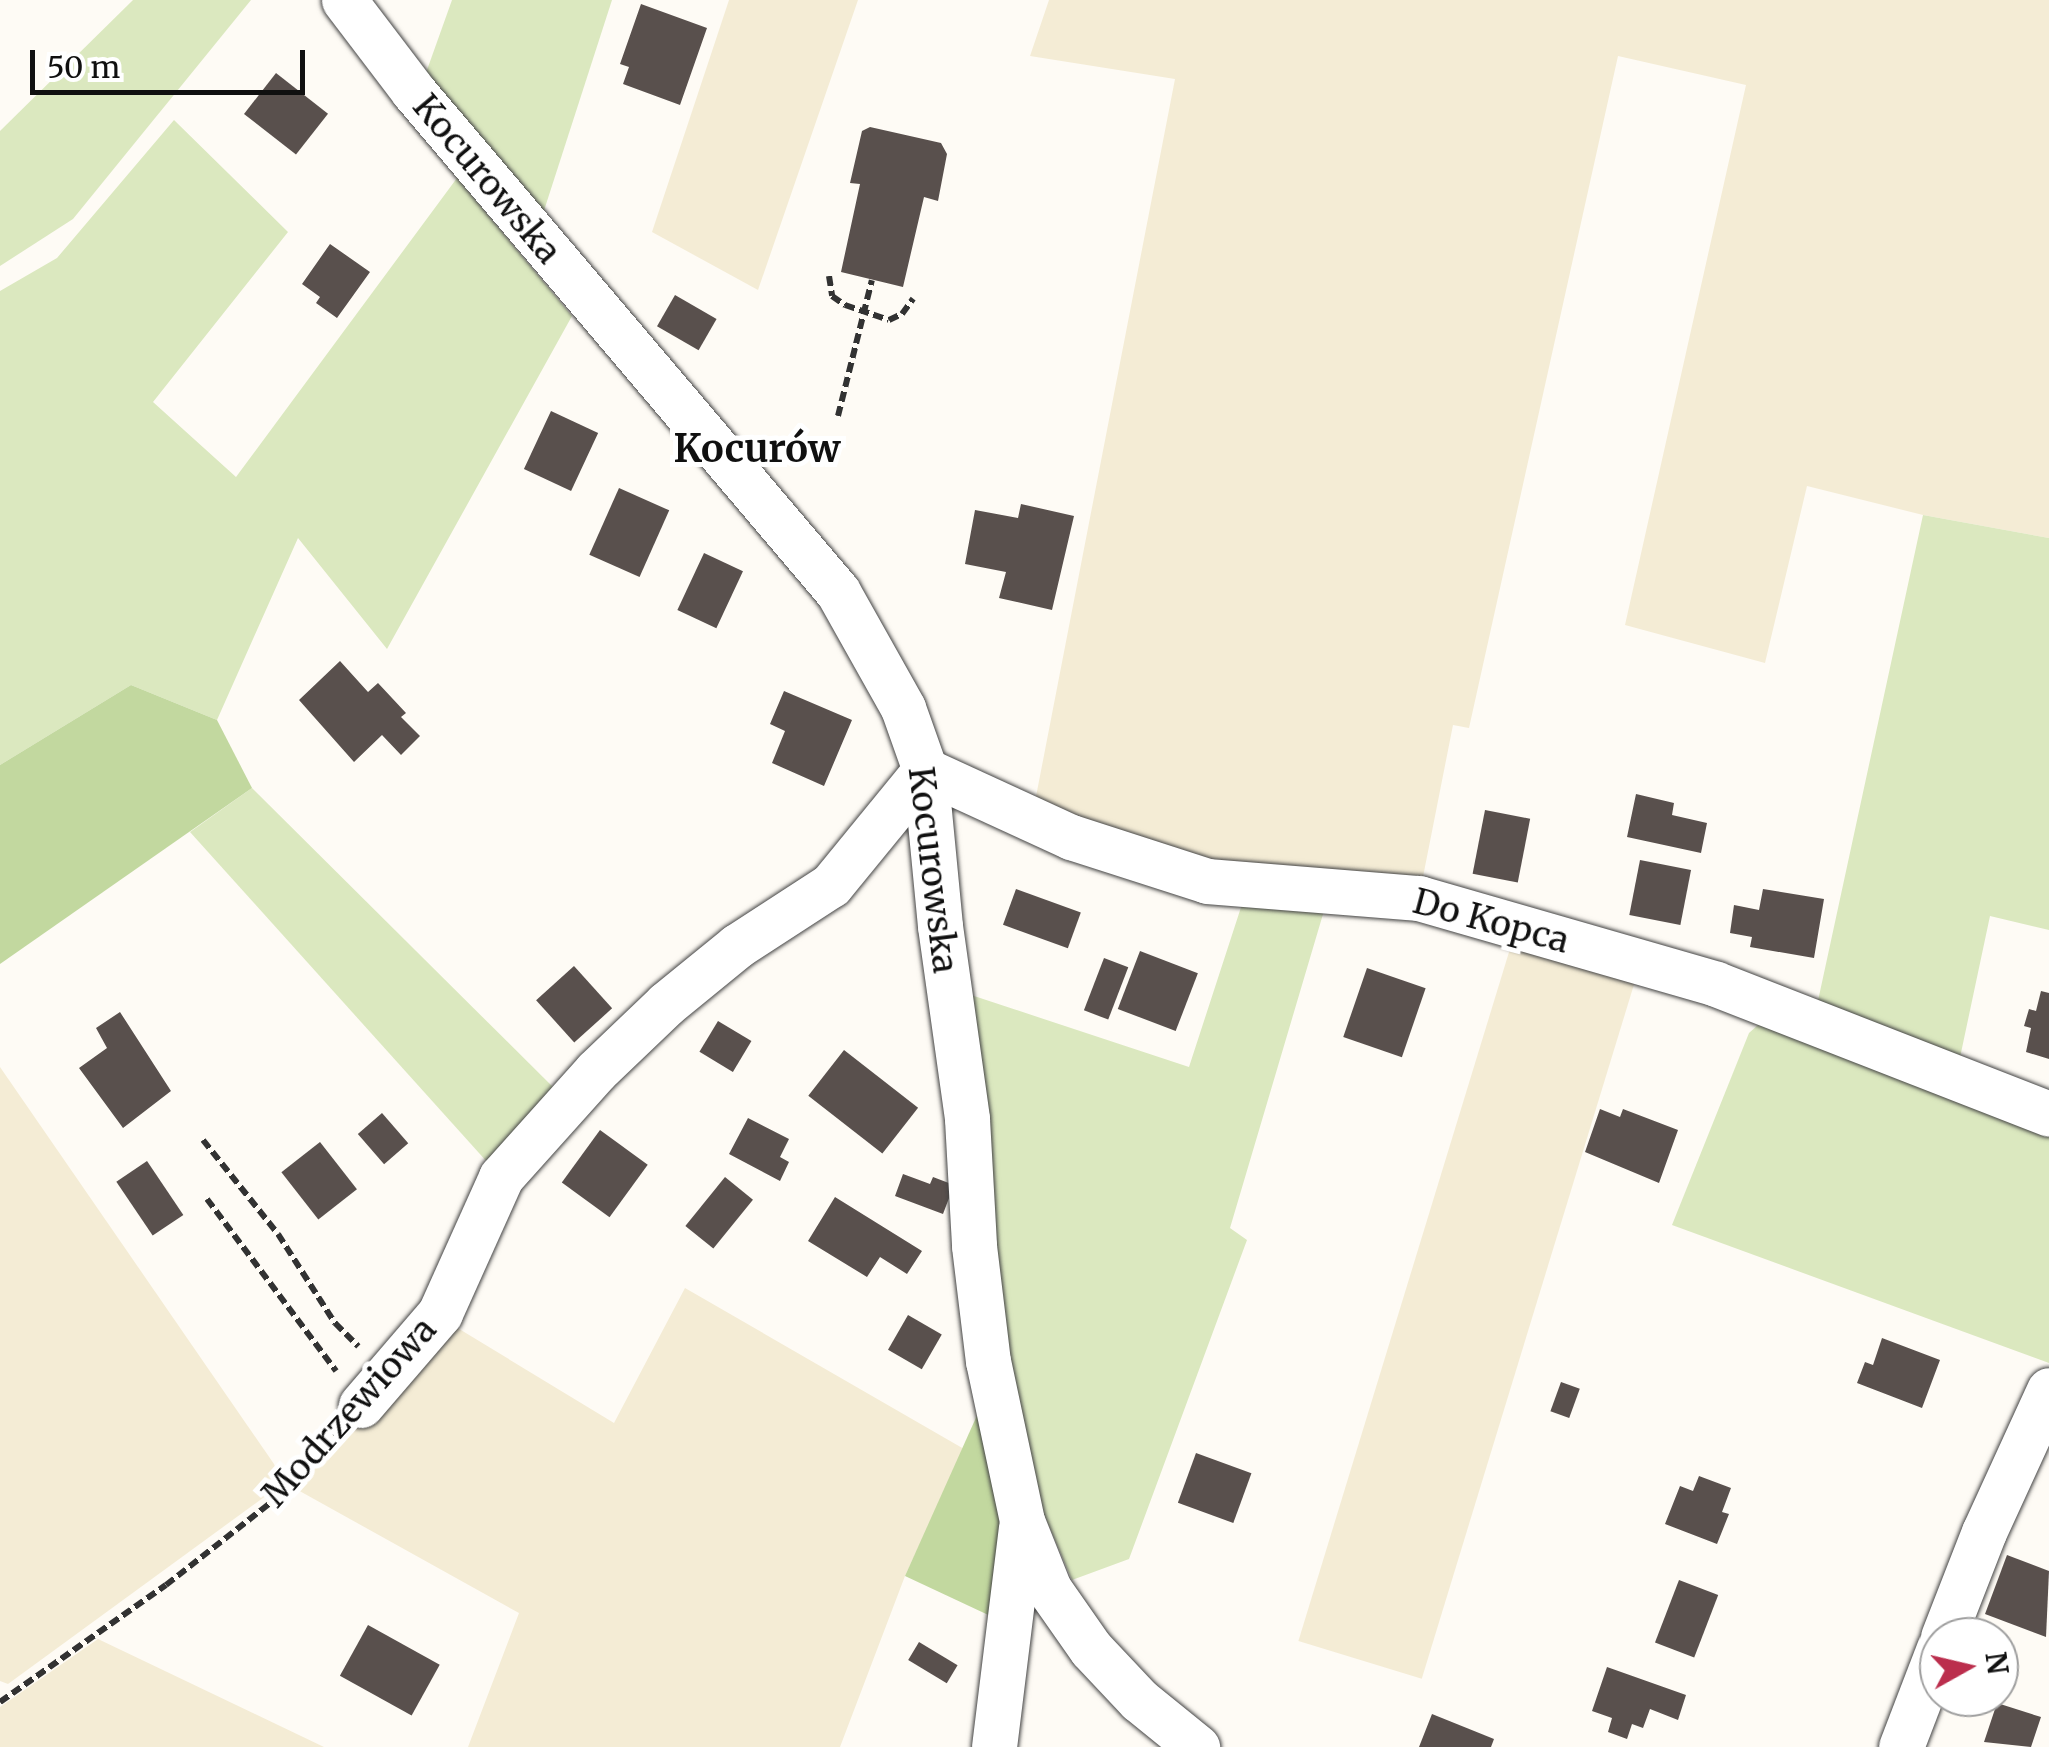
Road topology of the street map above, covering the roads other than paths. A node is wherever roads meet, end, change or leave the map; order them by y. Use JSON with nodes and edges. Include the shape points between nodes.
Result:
{"nodes":[{"id":1,"x":344,"y":0,"type":"edge"},
{"id":2,"x":925,"y":770,"type":"junction"},
{"id":3,"x":2049,"y":1114,"type":"edge"},
{"id":4,"x":2049,"y":1390,"type":"edge"},
{"id":5,"x":361,"y":1404,"type":"road end"},
{"id":6,"x":1022,"y":1521,"type":"junction"},
{"id":7,"x":1951,"y":1617,"type":"edge"},
{"id":8,"x":1919,"y":1700,"type":"edge"},
{"id":9,"x":994,"y":1747,"type":"edge"},
{"id":10,"x":1197,"y":1747,"type":"edge"},
{"id":11,"x":1901,"y":1747,"type":"edge"}],
"edges":[{"from":1,"to":2,"type":"street","name":"Kocurowska","via":[[413,91],[838,592],[903,708]]},
{"from":2,"to":3,"type":"street","name":"Do Kopca","via":[[1071,837],[1207,881],[1419,898],[1716,984]]},
{"from":2,"to":5,"type":"street","name":"Modrzewiowa","via":[[830,885],[737,946],[666,1004],[500,1177],[440,1313]]},
{"from":2,"to":6,"type":"street","name":"Kocurowska","via":[[988,1361]]},
{"from":4,"to":7,"type":"street"},
{"from":6,"to":9,"type":"street"},
{"from":6,"to":10,"type":"street","name":"Kocurowska","via":[[1048,1589],[1091,1650]]},
{"from":8,"to":11,"type":"street"}]}
